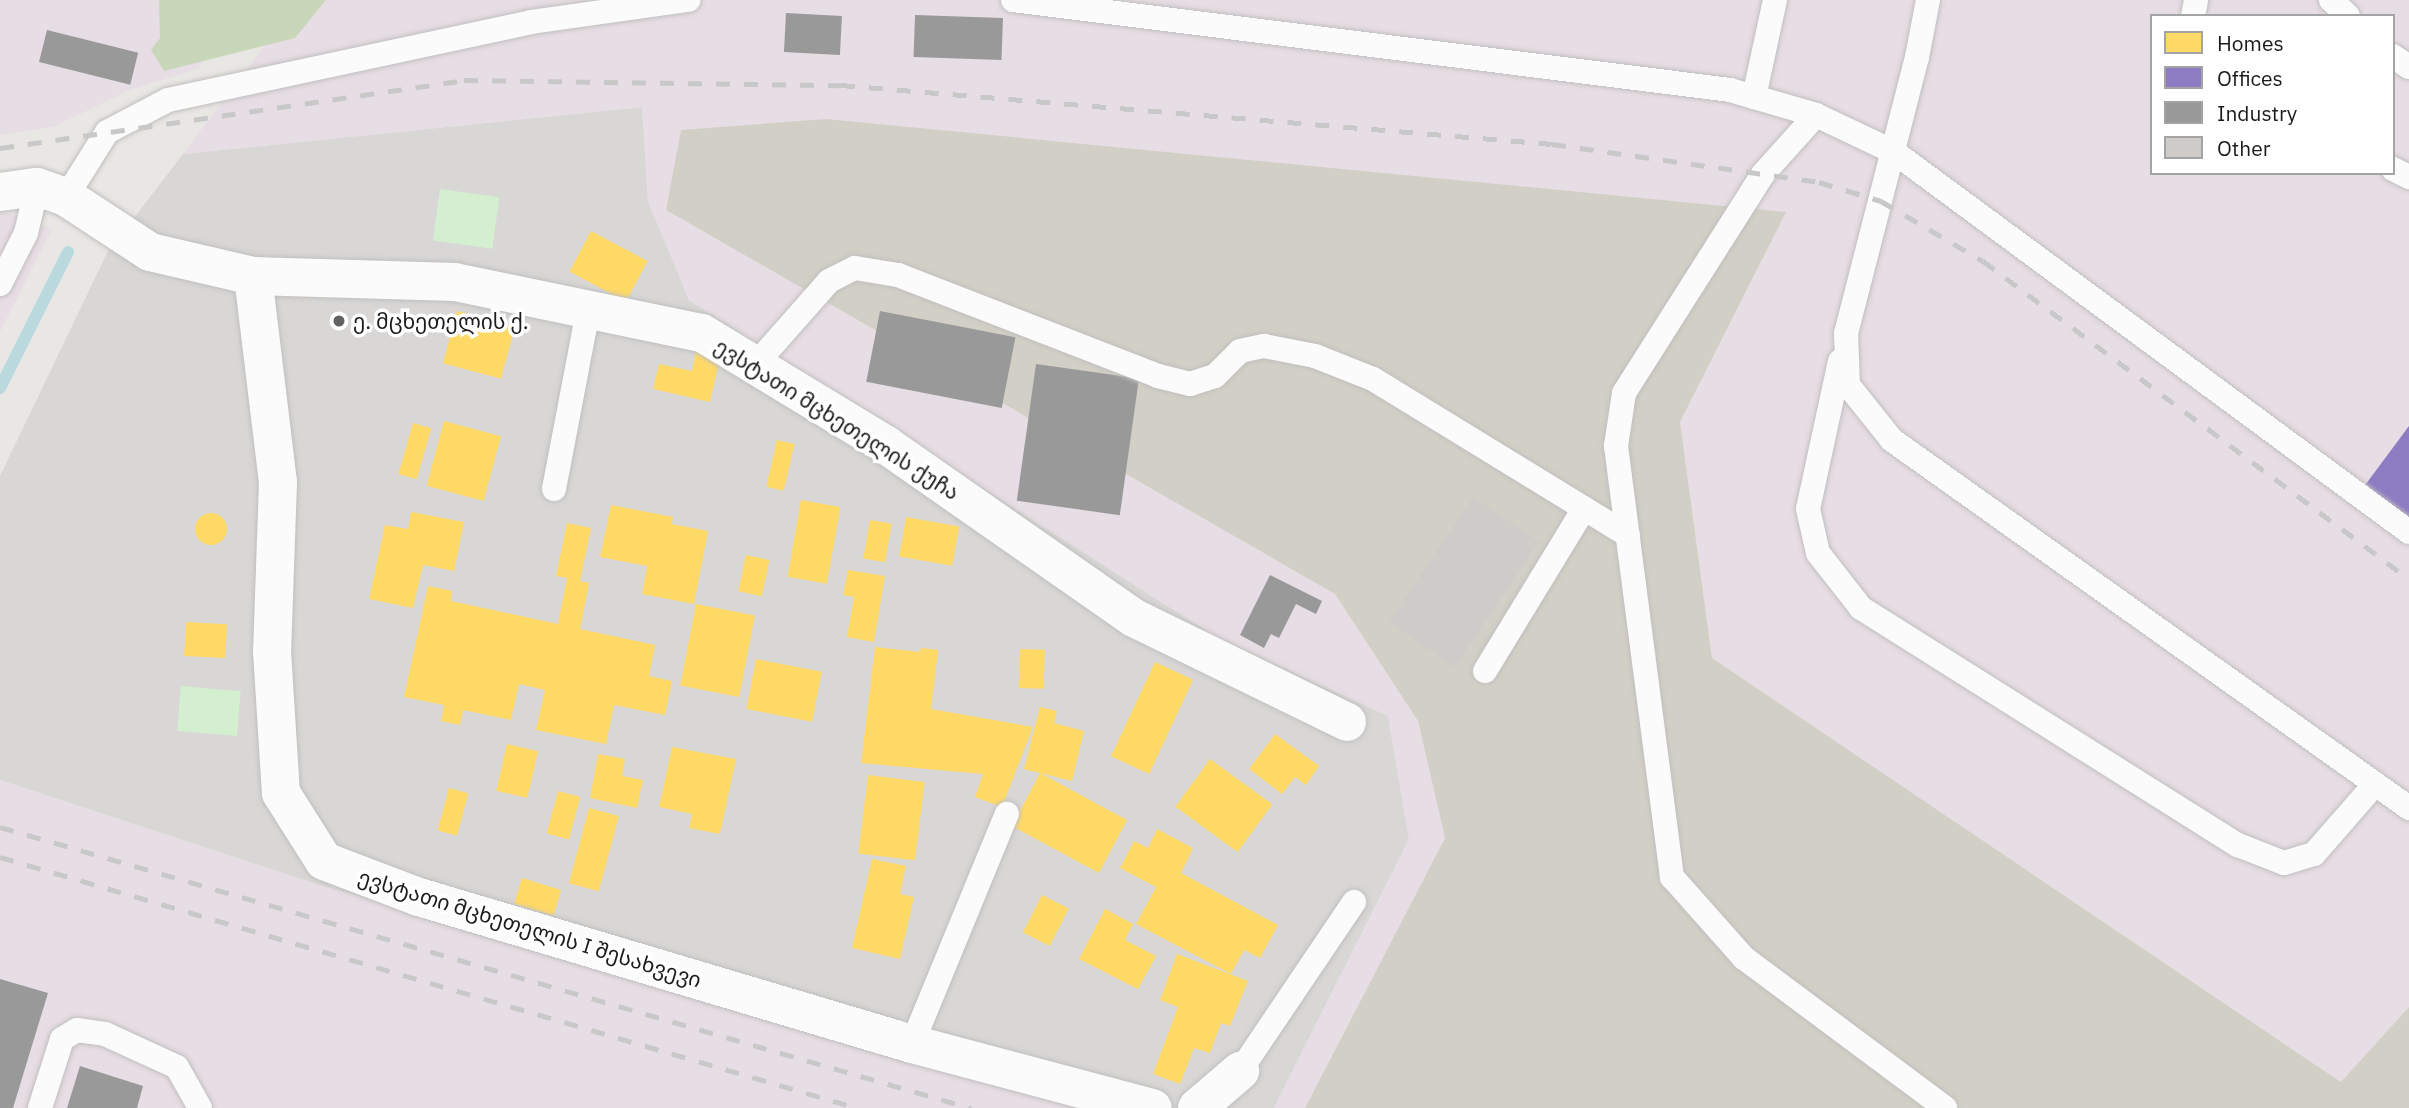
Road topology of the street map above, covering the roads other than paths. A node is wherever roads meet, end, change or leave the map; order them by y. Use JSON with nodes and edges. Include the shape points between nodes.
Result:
{"nodes":[{"id":1,"x":688,"y":0,"type":"edge"},
{"id":2,"x":1013,"y":0,"type":"edge"},
{"id":3,"x":1774,"y":0,"type":"edge"},
{"id":4,"x":1928,"y":0,"type":"edge"},
{"id":5,"x":2331,"y":0,"type":"edge"},
{"id":6,"x":2346,"y":14,"type":"edge"},
{"id":7,"x":1754,"y":97,"type":"junction"},
{"id":8,"x":1816,"y":115,"type":"junction"},
{"id":9,"x":1894,"y":152,"type":"junction"},
{"id":10,"x":0,"y":192,"type":"edge"},
{"id":11,"x":52,"y":192,"type":"junction"},
{"id":12,"x":253,"y":276,"type":"junction"},
{"id":13,"x":0,"y":284,"type":"edge"},
{"id":14,"x":588,"y":310,"type":"junction"},
{"id":15,"x":1846,"y":333,"type":"junction"},
{"id":16,"x":755,"y":365,"type":"junction"},
{"id":17,"x":554,"y":489,"type":"dead end"},
{"id":18,"x":1584,"y":509,"type":"junction"},
{"id":19,"x":2409,"y":532,"type":"edge"},
{"id":20,"x":1628,"y":536,"type":"junction"},
{"id":21,"x":1485,"y":671,"type":"dead end"},
{"id":22,"x":1347,"y":722,"type":"dead end"},
{"id":23,"x":2375,"y":784,"type":"junction"},
{"id":24,"x":2409,"y":808,"type":"edge"},
{"id":25,"x":1007,"y":814,"type":"dead end"},
{"id":26,"x":1354,"y":902,"type":"dead end"},
{"id":27,"x":912,"y":1044,"type":"junction"},
{"id":28,"x":1240,"y":1071,"type":"joint"},
{"id":29,"x":40,"y":1108,"type":"edge"},
{"id":30,"x":200,"y":1108,"type":"edge"},
{"id":31,"x":1153,"y":1108,"type":"edge"},
{"id":32,"x":1196,"y":1108,"type":"edge"},
{"id":33,"x":1945,"y":1108,"type":"edge"}],
"edges":[{"from":1,"to":11,"type":"lane","via":[[531,22],[168,100],[107,132]]},
{"from":2,"to":7,"type":"lane","via":[[1730,90]]},
{"from":3,"to":7,"type":"lane"},
{"from":4,"to":9,"type":"lane"},
{"from":5,"to":6,"type":"lane"},
{"from":7,"to":8,"type":"lane"},
{"from":8,"to":9,"type":"lane"},
{"from":8,"to":20,"type":"lane","via":[[1763,174],[1624,393],[1616,446]]},
{"from":9,"to":15,"type":"lane"},
{"from":9,"to":19,"type":"lane"},
{"from":10,"to":11,"type":"street"},
{"from":11,"to":12,"type":"street","name":"ევსტათი მცხეთელის ქუჩა","via":[[150,252]]},
{"from":11,"to":13,"type":"lane"},
{"from":12,"to":14,"type":"street","name":"ევსტათი მცხეთელის ქუჩა","via":[[455,282]]},
{"from":12,"to":27,"type":"street","name":"ევსტათი მცხეთელის I შესახვევი","via":[[278,482],[272,651],[281,793],[324,861],[419,897]]},
{"from":14,"to":16,"type":"street","name":"ევსტათი მცხეთელის ქუჩა","via":[[702,333]]},
{"from":14,"to":17,"type":"lane"},
{"from":15,"to":23,"type":"lane","via":[[1848,385],[1892,440]]},
{"from":15,"to":23,"type":"lane","via":[[1808,509],[1818,553],[1861,608],[2238,845],[2284,863],[2314,854]]},
{"from":16,"to":18,"type":"lane","via":[[829,281],[855,268],[898,275],[1158,376],[1190,384],[1215,376],[1240,351],[1264,346],[1315,356],[1373,379]]},
{"from":16,"to":22,"type":"street","name":"ევსტათი მცხეთელის ქუჩა","via":[[886,445],[1134,618]]},
{"from":18,"to":20,"type":"lane"},
{"from":18,"to":21,"type":"lane"},
{"from":20,"to":33,"type":"lane","via":[[1672,877],[1744,958]]},
{"from":23,"to":24,"type":"lane"},
{"from":25,"to":27,"type":"lane"},
{"from":26,"to":28,"type":"lane"},
{"from":27,"to":31,"type":"street","name":"ევსტათი მცხეთელის I შესახვევი"},
{"from":28,"to":32,"type":"street"},
{"from":29,"to":30,"type":"lane","via":[[62,1039],[77,1030],[105,1034],[177,1067]]}]}
